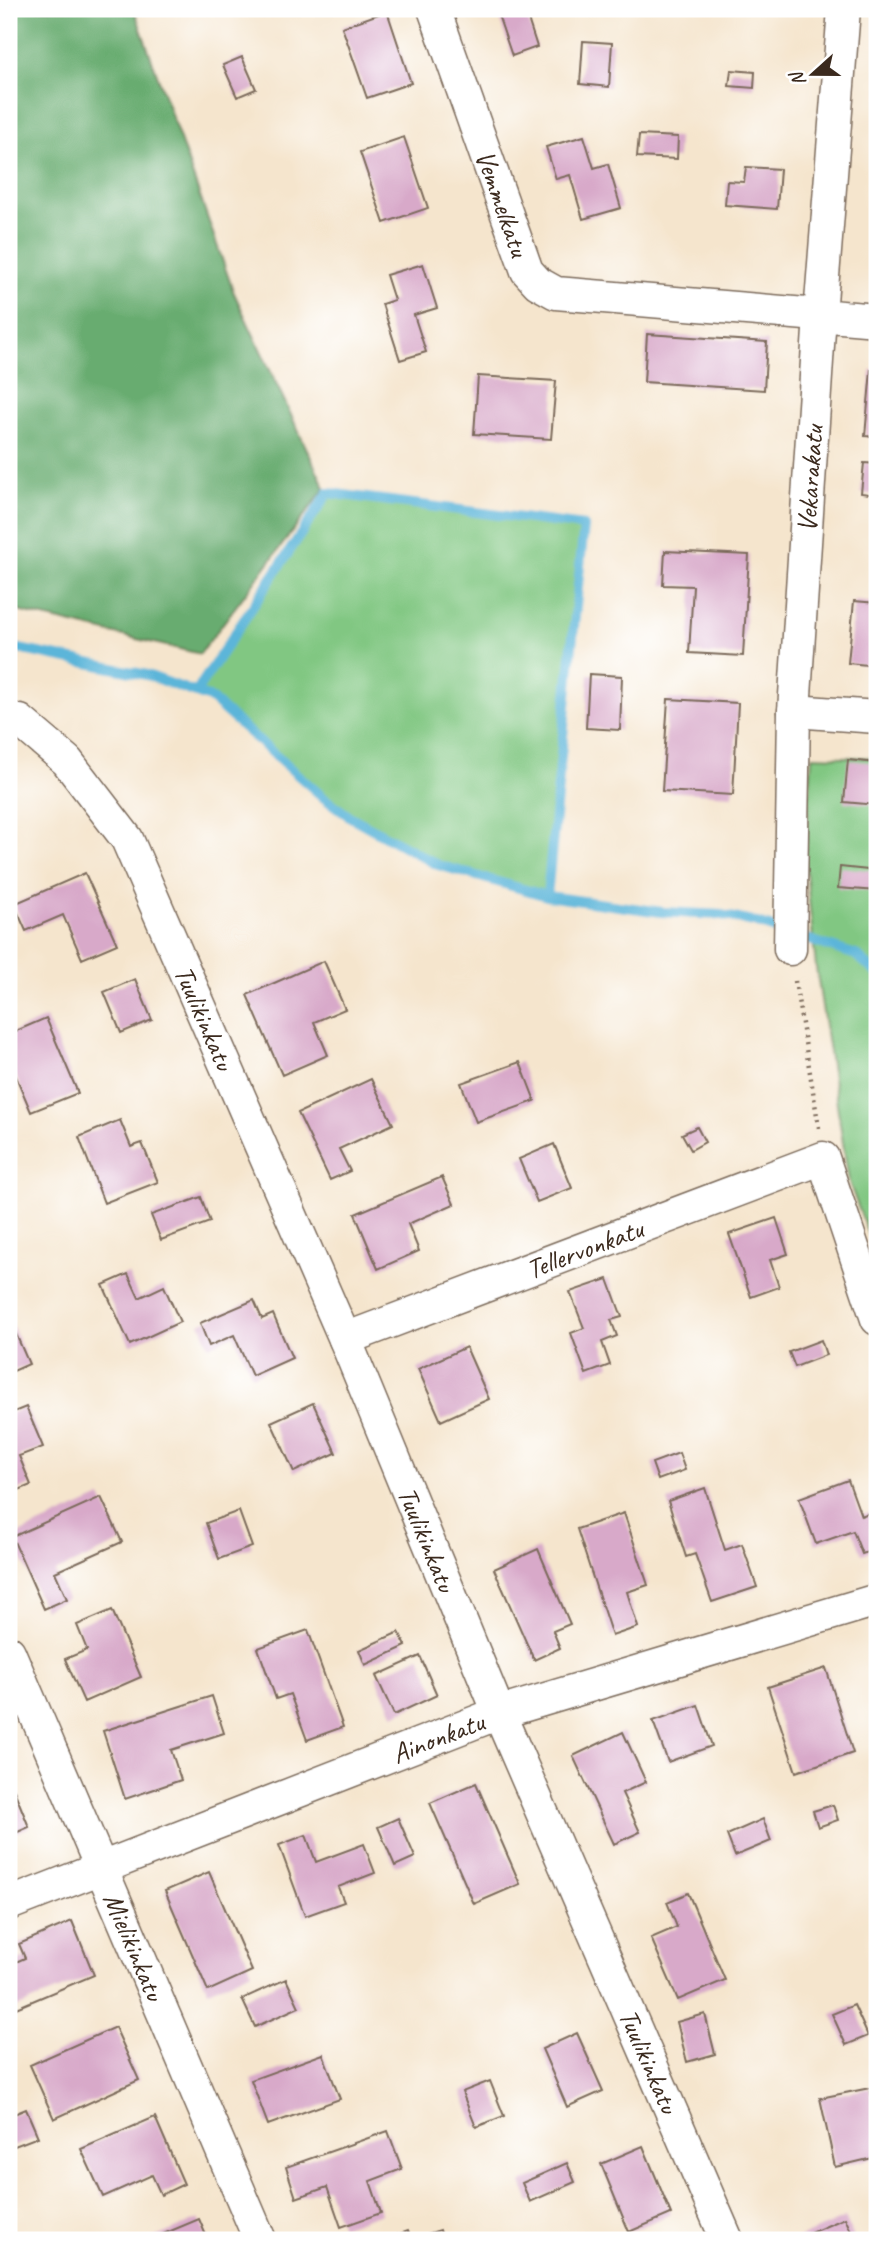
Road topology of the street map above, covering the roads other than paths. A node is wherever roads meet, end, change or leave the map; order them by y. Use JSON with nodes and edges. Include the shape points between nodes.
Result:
{"nodes":[{"id":1,"x":434,"y":9,"type":"edge"},
{"id":2,"x":845,"y":9,"type":"edge"},
{"id":3,"x":820,"y":315,"type":"junction"},
{"id":4,"x":877,"y":320,"type":"edge"},
{"id":5,"x":794,"y":711,"type":"junction"},
{"id":6,"x":877,"y":717,"type":"edge"},
{"id":7,"x":9,"y":721,"type":"edge"},
{"id":8,"x":790,"y":949,"type":"road end"},
{"id":9,"x":877,"y":1319,"type":"edge"},
{"id":10,"x":345,"y":1339,"type":"junction"},
{"id":11,"x":877,"y":1600,"type":"edge"},
{"id":12,"x":9,"y":1652,"type":"edge"},
{"id":13,"x":499,"y":1713,"type":"junction"},
{"id":14,"x":102,"y":1867,"type":"junction"},
{"id":15,"x":9,"y":1904,"type":"edge"},
{"id":16,"x":260,"y":2240,"type":"edge"},
{"id":17,"x":727,"y":2240,"type":"edge"}],
"edges":[{"from":1,"to":3,"type":"street","name":"Vemmelkatu","via":[[527,271],[538,283],[556,293]]},
{"from":2,"to":3,"type":"street","name":"Vekarakatu"},
{"from":3,"to":4,"type":"street","name":"Vemmelkatu"},
{"from":3,"to":5,"type":"street","name":"Vekarakatu"},
{"from":5,"to":6,"type":"street"},
{"from":5,"to":8,"type":"street","name":"Vekarakatu"},
{"from":7,"to":10,"type":"street","name":"Tuulikinkatu","via":[[20,721],[67,761],[127,839]]},
{"from":9,"to":10,"type":"street","name":"Tellervonkatu","via":[[823,1158]]},
{"from":10,"to":13,"type":"street","name":"Tuulikinkatu"},
{"from":11,"to":13,"type":"street","name":"Ainonkatu"},
{"from":12,"to":14,"type":"street","name":"Mielikinkatu"},
{"from":13,"to":14,"type":"street","name":"Ainonkatu"},
{"from":13,"to":17,"type":"street","name":"Tuulikinkatu"},
{"from":14,"to":15,"type":"street","name":"Ainonkatu"},
{"from":14,"to":16,"type":"street","name":"Mielikinkatu"}]}
